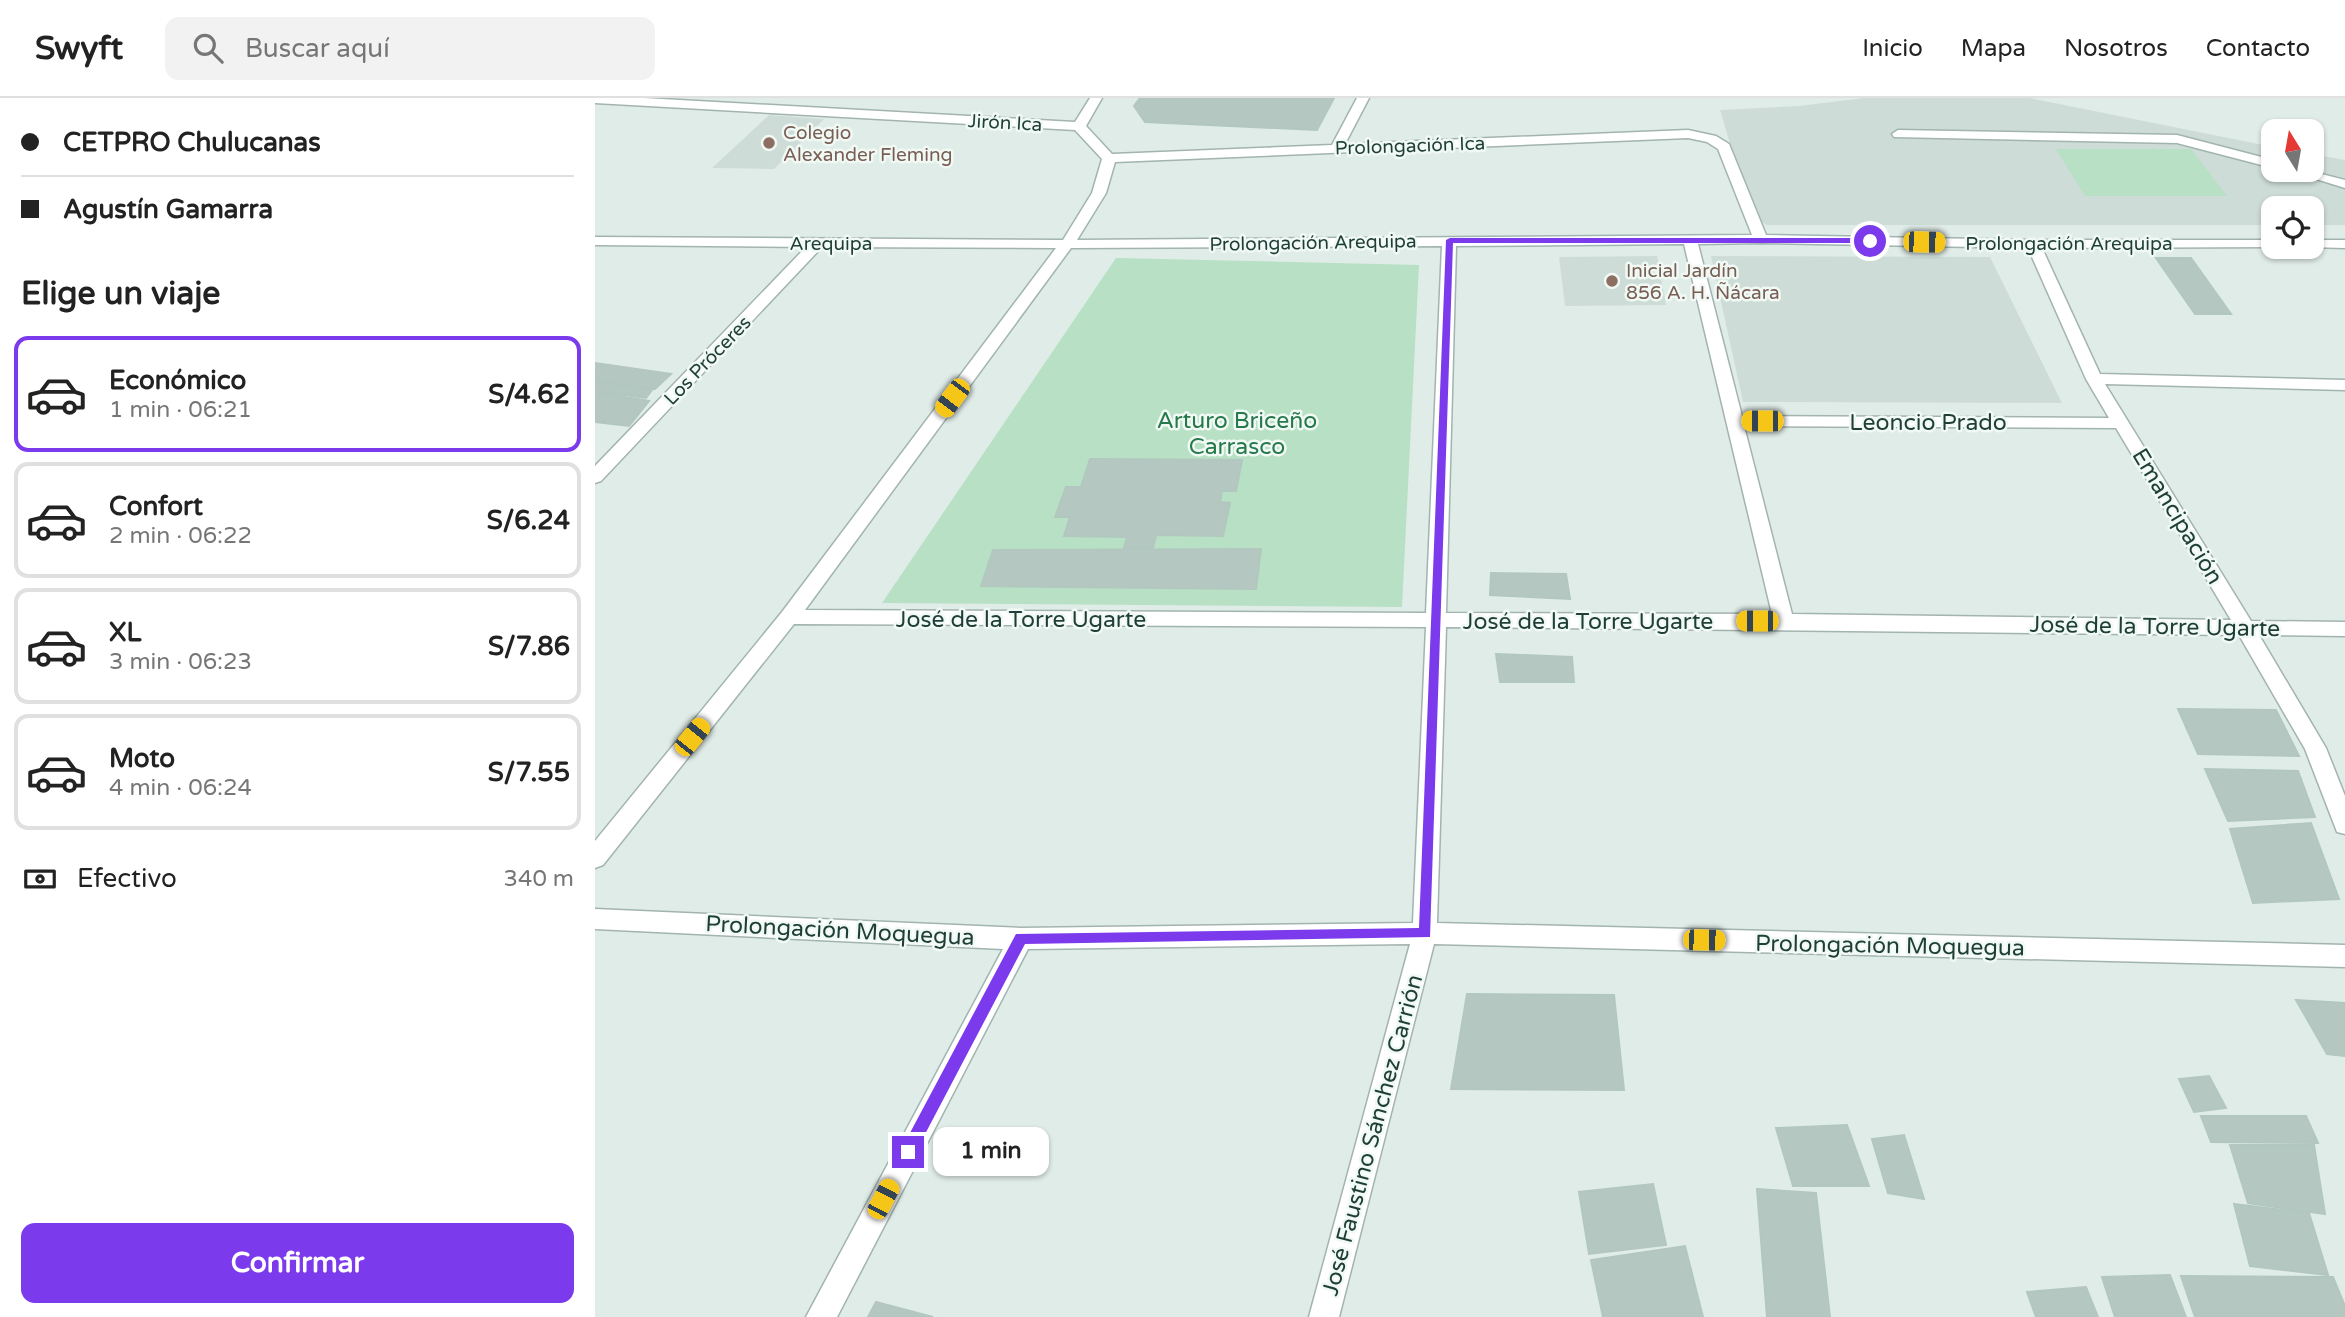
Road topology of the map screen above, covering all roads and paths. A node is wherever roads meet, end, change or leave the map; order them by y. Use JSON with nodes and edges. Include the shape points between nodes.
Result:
{"nodes":[{"id":1,"x":1096,"y":98,"type":"edge"},
{"id":2,"x":1363,"y":98,"type":"edge"},
{"id":3,"x":595,"y":99,"type":"edge"},
{"id":4,"x":1079,"y":126,"type":"junction"},
{"id":5,"x":1898,"y":134,"type":"dead end"},
{"id":6,"x":1337,"y":148,"type":"junction"},
{"id":7,"x":1109,"y":158,"type":"junction"},
{"id":8,"x":2261,"y":161,"type":"edge"},
{"id":9,"x":2324,"y":178,"type":"edge"},
{"id":10,"x":2345,"y":184,"type":"edge"},
{"id":11,"x":1761,"y":239,"type":"junction"},
{"id":12,"x":1450,"y":240,"type":"junction"},
{"id":13,"x":1690,"y":240,"type":"junction"},
{"id":14,"x":595,"y":241,"type":"edge"},
{"id":15,"x":818,"y":243,"type":"junction"},
{"id":16,"x":1067,"y":244,"type":"junction"},
{"id":17,"x":2033,"y":244,"type":"junction"},
{"id":18,"x":2261,"y":244,"type":"edge"},
{"id":19,"x":2324,"y":244,"type":"edge"},
{"id":20,"x":2345,"y":244,"type":"edge"},
{"id":21,"x":2094,"y":379,"type":"junction"},
{"id":22,"x":2345,"y":385,"type":"edge"},
{"id":23,"x":1734,"y":421,"type":"junction"},
{"id":24,"x":2121,"y":423,"type":"junction"},
{"id":25,"x":595,"y":477,"type":"edge"},
{"id":26,"x":789,"y":617,"type":"junction"},
{"id":27,"x":1437,"y":621,"type":"junction"},
{"id":28,"x":1784,"y":621,"type":"junction"},
{"id":29,"x":2245,"y":628,"type":"junction"},
{"id":30,"x":2345,"y":629,"type":"edge"},
{"id":31,"x":2345,"y":825,"type":"edge"},
{"id":32,"x":595,"y":858,"type":"edge"},
{"id":33,"x":595,"y":919,"type":"edge"},
{"id":34,"x":1425,"y":933,"type":"junction"},
{"id":35,"x":1021,"y":939,"type":"junction"},
{"id":36,"x":2345,"y":956,"type":"edge"},
{"id":37,"x":821,"y":1317,"type":"edge"},
{"id":38,"x":1324,"y":1317,"type":"edge"}],
"edges":[{"from":1,"to":4,"type":"street"},
{"from":2,"to":6,"type":"street"},
{"from":3,"to":4,"type":"street","name":"Jirón Ica"},
{"from":4,"to":7,"type":"street"},
{"from":5,"to":8,"type":"lane","via":[[2177,139]]},
{"from":6,"to":7,"type":"street","name":"Prolongación Ica"},
{"from":6,"to":11,"type":"street","name":"Prolongación Ica","via":[[1688,134],[1724,147]]},
{"from":7,"to":16,"type":"street","via":[[1098,193]]},
{"from":9,"to":10,"type":"lane"},
{"from":11,"to":13,"type":"street","name":"Prolongación Arequipa"},
{"from":11,"to":17,"type":"street","name":"Prolongación Arequipa"},
{"from":12,"to":13,"type":"street","name":"Prolongación Arequipa"},
{"from":12,"to":16,"type":"street","name":"Prolongación Arequipa"},
{"from":12,"to":27,"type":"street","name":"José Faustino Sánchez Carrión"},
{"from":13,"to":23,"type":"street"},
{"from":14,"to":15,"type":"street","name":"Arequipa"},
{"from":15,"to":16,"type":"street","name":"Arequipa"},
{"from":15,"to":25,"type":"street","name":"Los Próceres"},
{"from":16,"to":26,"type":"street"},
{"from":17,"to":18,"type":"street","name":"Prolongación Arequipa"},
{"from":17,"to":21,"type":"street","name":"Emancipación"},
{"from":19,"to":20,"type":"street"},
{"from":21,"to":22,"type":"street"},
{"from":21,"to":24,"type":"street","name":"Emancipación"},
{"from":23,"to":24,"type":"street","name":"Leoncio Prado"},
{"from":23,"to":28,"type":"street"},
{"from":24,"to":29,"type":"street","name":"Emancipación"},
{"from":26,"to":27,"type":"street","name":"José de la Torre Ugarte"},
{"from":26,"to":32,"type":"street"},
{"from":27,"to":28,"type":"street","name":"José de la Torre Ugarte"},
{"from":27,"to":34,"type":"street","name":"José Faustino Sánchez Carrión"},
{"from":28,"to":29,"type":"street","name":"José de la Torre Ugarte"},
{"from":29,"to":30,"type":"street","name":"José de la Torre Ugarte"},
{"from":29,"to":31,"type":"street","name":"Emancipación","via":[[2315,748]]},
{"from":33,"to":35,"type":"street","name":"Prolongación Moquegua"},
{"from":34,"to":35,"type":"street","name":"Prolongación Moquegua"},
{"from":34,"to":36,"type":"street","name":"Prolongación Moquegua"},
{"from":34,"to":38,"type":"street","name":"José Faustino Sánchez Carrión"},
{"from":35,"to":37,"type":"street"}]}
